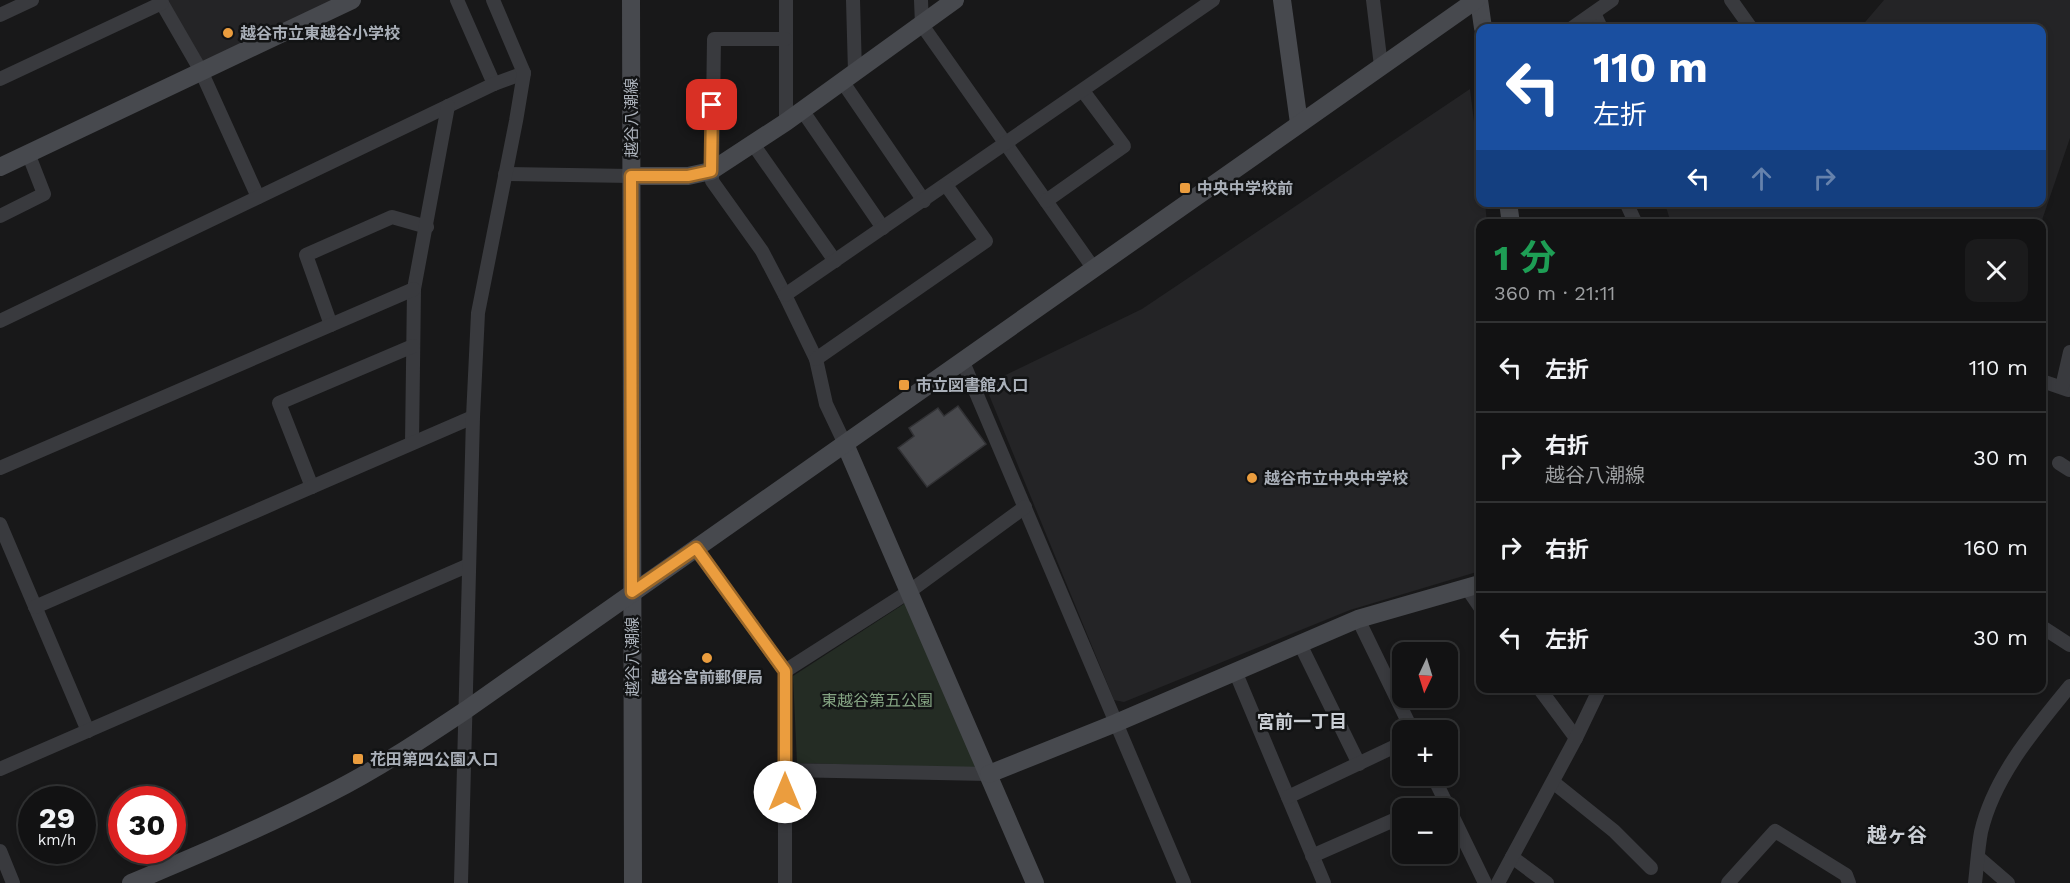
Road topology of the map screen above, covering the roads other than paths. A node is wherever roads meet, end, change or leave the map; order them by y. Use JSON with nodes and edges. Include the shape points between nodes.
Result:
{"nodes":[{"id":1,"x":32,"y":0,"type":"edge"},
{"id":2,"x":352,"y":0,"type":"edge"},
{"id":3,"x":457,"y":0,"type":"edge"},
{"id":4,"x":493,"y":0,"type":"edge"},
{"id":5,"x":631,"y":0,"type":"edge"},
{"id":6,"x":786,"y":0,"type":"edge"},
{"id":7,"x":853,"y":0,"type":"edge"},
{"id":8,"x":921,"y":0,"type":"edge"},
{"id":9,"x":955,"y":0,"type":"edge"},
{"id":10,"x":1213,"y":0,"type":"edge"},
{"id":11,"x":1282,"y":0,"type":"edge"},
{"id":12,"x":1373,"y":0,"type":"edge"},
{"id":13,"x":1477,"y":0,"type":"edge"},
{"id":14,"x":1612,"y":0,"type":"edge"},
{"id":15,"x":1731,"y":0,"type":"edge"},
{"id":16,"x":161,"y":2,"type":"edge"},
{"id":17,"x":1594,"y":13,"type":"junction"},
{"id":18,"x":0,"y":15,"type":"edge"},
{"id":19,"x":1482,"y":24,"type":"edge"},
{"id":20,"x":1578,"y":24,"type":"edge"},
{"id":21,"x":1599,"y":24,"type":"edge"},
{"id":22,"x":1748,"y":24,"type":"edge"},
{"id":23,"x":922,"y":25,"type":"junction"},
{"id":24,"x":785,"y":39,"type":"junction"},
{"id":25,"x":1380,"y":66,"type":"junction"},
{"id":26,"x":201,"y":71,"type":"junction"},
{"id":27,"x":524,"y":74,"type":"junction"},
{"id":28,"x":848,"y":76,"type":"junction"},
{"id":29,"x":0,"y":79,"type":"edge"},
{"id":30,"x":494,"y":84,"type":"junction"},
{"id":31,"x":1083,"y":91,"type":"junction"},
{"id":32,"x":448,"y":106,"type":"junction"},
{"id":33,"x":802,"y":110,"type":"junction"},
{"id":34,"x":786,"y":122,"type":"junction"},
{"id":35,"x":1299,"y":123,"type":"junction"},
{"id":36,"x":753,"y":144,"type":"junction"},
{"id":37,"x":1006,"y":144,"type":"junction"},
{"id":38,"x":28,"y":153,"type":"junction"},
{"id":39,"x":0,"y":167,"type":"edge"},
{"id":40,"x":711,"y":171,"type":"junction"},
{"id":41,"x":505,"y":174,"type":"junction"},
{"id":42,"x":631,"y":176,"type":"junction"},
{"id":43,"x":946,"y":185,"type":"junction"},
{"id":44,"x":258,"y":197,"type":"junction"},
{"id":45,"x":924,"y":201,"type":"junction"},
{"id":46,"x":1046,"y":201,"type":"junction"},
{"id":47,"x":0,"y":216,"type":"edge"},
{"id":48,"x":427,"y":227,"type":"junction"},
{"id":49,"x":883,"y":228,"type":"junction"},
{"id":50,"x":836,"y":261,"type":"junction"},
{"id":51,"x":1094,"y":269,"type":"junction"},
{"id":52,"x":414,"y":289,"type":"junction"},
{"id":53,"x":785,"y":295,"type":"junction"},
{"id":54,"x":0,"y":321,"type":"edge"},
{"id":55,"x":331,"y":325,"type":"junction"},
{"id":56,"x":413,"y":346,"type":"junction"},
{"id":57,"x":2070,"y":352,"type":"edge"},
{"id":58,"x":816,"y":359,"type":"junction"},
{"id":59,"x":963,"y":362,"type":"junction"},
{"id":60,"x":2046,"y":382,"type":"edge"},
{"id":61,"x":2066,"y":389,"type":"edge"},
{"id":62,"x":473,"y":417,"type":"junction"},
{"id":63,"x":411,"y":443,"type":"junction"},
{"id":64,"x":845,"y":444,"type":"junction"},
{"id":65,"x":0,"y":468,"type":"edge"},
{"id":66,"x":312,"y":487,"type":"junction"},
{"id":67,"x":1026,"y":507,"type":"junction"},
{"id":68,"x":0,"y":524,"type":"edge"},
{"id":69,"x":696,"y":548,"type":"junction"},
{"id":70,"x":469,"y":565,"type":"junction"},
{"id":71,"x":1474,"y":586,"type":"edge"},
{"id":72,"x":910,"y":591,"type":"junction"},
{"id":73,"x":632,"y":592,"type":"junction"},
{"id":74,"x":35,"y":607,"type":"junction"},
{"id":75,"x":1358,"y":619,"type":"junction"},
{"id":76,"x":2046,"y":630,"type":"edge"},
{"id":77,"x":1300,"y":644,"type":"junction"},
{"id":78,"x":2070,"y":645,"type":"edge"},
{"id":79,"x":785,"y":671,"type":"junction"},
{"id":80,"x":1235,"y":671,"type":"junction"},
{"id":81,"x":2070,"y":686,"type":"edge"},
{"id":82,"x":1543,"y":693,"type":"edge"},
{"id":83,"x":1598,"y":693,"type":"edge"},
{"id":84,"x":466,"y":710,"type":"junction"},
{"id":85,"x":1407,"y":720,"type":"edge"},
{"id":86,"x":1116,"y":723,"type":"junction"},
{"id":87,"x":88,"y":731,"type":"junction"},
{"id":88,"x":1576,"y":738,"type":"junction"},
{"id":89,"x":1392,"y":748,"type":"edge"},
{"id":90,"x":1359,"y":764,"type":"junction"},
{"id":91,"x":0,"y":769,"type":"edge"},
{"id":92,"x":785,"y":770,"type":"junction"},
{"id":93,"x":989,"y":774,"type":"junction"},
{"id":94,"x":1553,"y":782,"type":"junction"},
{"id":95,"x":1438,"y":786,"type":"edge"},
{"id":96,"x":1288,"y":797,"type":"junction"},
{"id":97,"x":1392,"y":821,"type":"edge"},
{"id":98,"x":0,"y":851,"type":"edge"},
{"id":99,"x":1312,"y":856,"type":"junction"},
{"id":100,"x":1512,"y":857,"type":"junction"},
{"id":101,"x":1978,"y":858,"type":"junction"},
{"id":102,"x":1651,"y":868,"type":"dead end"},
{"id":103,"x":14,"y":883,"type":"edge"},
{"id":104,"x":131,"y":883,"type":"edge"},
{"id":105,"x":461,"y":883,"type":"edge"},
{"id":106,"x":633,"y":883,"type":"edge"},
{"id":107,"x":785,"y":883,"type":"edge"},
{"id":108,"x":1035,"y":883,"type":"edge"},
{"id":109,"x":1184,"y":883,"type":"edge"},
{"id":110,"x":1324,"y":883,"type":"edge"},
{"id":111,"x":1485,"y":883,"type":"edge"},
{"id":112,"x":1498,"y":883,"type":"edge"},
{"id":113,"x":1547,"y":883,"type":"edge"},
{"id":114,"x":1728,"y":883,"type":"edge"},
{"id":115,"x":1850,"y":883,"type":"edge"},
{"id":116,"x":1975,"y":883,"type":"edge"},
{"id":117,"x":2008,"y":883,"type":"edge"}],
"edges":[{"from":1,"to":18,"type":"street"},
{"from":2,"to":26,"type":"street"},
{"from":3,"to":30,"type":"street"},
{"from":4,"to":27,"type":"street"},
{"from":5,"to":42,"type":"street","name":"越谷八潮線"},
{"from":6,"to":24,"type":"street"},
{"from":7,"to":28,"type":"street"},
{"from":8,"to":23,"type":"street"},
{"from":9,"to":23,"type":"street"},
{"from":10,"to":31,"type":"street"},
{"from":11,"to":35,"type":"street"},
{"from":12,"to":25,"type":"street"},
{"from":13,"to":19,"type":"street"},
{"from":13,"to":25,"type":"street"},
{"from":14,"to":17,"type":"street"},
{"from":15,"to":22,"type":"street"},
{"from":16,"to":26,"type":"street"},
{"from":16,"to":29,"type":"street"},
{"from":17,"to":20,"type":"street"},
{"from":17,"to":21,"type":"street"},
{"from":23,"to":28,"type":"street"},
{"from":23,"to":37,"type":"street"},
{"from":24,"to":34,"type":"street"},
{"from":24,"to":40,"type":"street","via":[[714,39]]},
{"from":25,"to":35,"type":"street"},
{"from":26,"to":38,"type":"street"},
{"from":26,"to":44,"type":"street"},
{"from":27,"to":30,"type":"street"},
{"from":27,"to":41,"type":"street"},
{"from":28,"to":33,"type":"street"},
{"from":28,"to":45,"type":"street"},
{"from":30,"to":32,"type":"street"},
{"from":31,"to":37,"type":"street"},
{"from":31,"to":46,"type":"street","via":[[1124,146]]},
{"from":32,"to":44,"type":"street"},
{"from":32,"to":48,"type":"street"},
{"from":33,"to":34,"type":"street"},
{"from":33,"to":49,"type":"street"},
{"from":34,"to":36,"type":"street"},
{"from":35,"to":51,"type":"street"},
{"from":36,"to":40,"type":"street"},
{"from":36,"to":50,"type":"street"},
{"from":37,"to":43,"type":"street"},
{"from":37,"to":46,"type":"street"},
{"from":38,"to":39,"type":"street"},
{"from":38,"to":47,"type":"street","via":[[44,194]]},
{"from":40,"to":42,"type":"street","via":[[688,176]]},
{"from":40,"to":53,"type":"street","via":[[712,181],[762,251]]},
{"from":41,"to":42,"type":"street"},
{"from":41,"to":62,"type":"street","via":[[478,313]]},
{"from":42,"to":73,"type":"street","name":"越谷八潮線"},
{"from":43,"to":45,"type":"street"},
{"from":43,"to":58,"type":"street","via":[[986,241]]},
{"from":44,"to":54,"type":"street"},
{"from":45,"to":49,"type":"street"},
{"from":46,"to":51,"type":"street"},
{"from":48,"to":52,"type":"street"},
{"from":48,"to":55,"type":"street","via":[[392,217],[306,255]]},
{"from":49,"to":50,"type":"street"},
{"from":50,"to":53,"type":"street"},
{"from":51,"to":59,"type":"street"},
{"from":52,"to":55,"type":"street"},
{"from":52,"to":56,"type":"street"},
{"from":53,"to":58,"type":"street"},
{"from":55,"to":65,"type":"street"},
{"from":56,"to":63,"type":"street"},
{"from":56,"to":66,"type":"street","via":[[279,403]]},
{"from":57,"to":61,"type":"street"},
{"from":58,"to":64,"type":"street","via":[[826,404]]},
{"from":59,"to":64,"type":"street"},
{"from":59,"to":67,"type":"street"},
{"from":60,"to":61,"type":"street"},
{"from":62,"to":63,"type":"street"},
{"from":62,"to":70,"type":"street"},
{"from":63,"to":66,"type":"street"},
{"from":64,"to":69,"type":"street"},
{"from":64,"to":72,"type":"street"},
{"from":66,"to":74,"type":"street"},
{"from":67,"to":72,"type":"street"},
{"from":67,"to":86,"type":"street"},
{"from":68,"to":74,"type":"street"},
{"from":69,"to":73,"type":"street"},
{"from":69,"to":79,"type":"street"},
{"from":70,"to":84,"type":"street"},
{"from":70,"to":87,"type":"street"},
{"from":71,"to":75,"type":"street"},
{"from":72,"to":79,"type":"street"},
{"from":72,"to":93,"type":"street"},
{"from":73,"to":84,"type":"street"},
{"from":73,"to":106,"type":"street","name":"越谷八潮線"},
{"from":74,"to":87,"type":"street"},
{"from":75,"to":77,"type":"street"},
{"from":75,"to":85,"type":"street"},
{"from":76,"to":78,"type":"street"},
{"from":77,"to":80,"type":"street"},
{"from":77,"to":90,"type":"street"},
{"from":79,"to":92,"type":"street"},
{"from":80,"to":86,"type":"street"},
{"from":80,"to":96,"type":"street"},
{"from":81,"to":101,"type":"street","via":[[2009,767],[1981,832]]},
{"from":82,"to":88,"type":"street"},
{"from":83,"to":88,"type":"street"},
{"from":84,"to":104,"type":"street","via":[[330,793],[227,843]]},
{"from":84,"to":105,"type":"street"},
{"from":86,"to":93,"type":"street"},
{"from":86,"to":109,"type":"street"},
{"from":87,"to":91,"type":"street"},
{"from":88,"to":94,"type":"street"},
{"from":89,"to":90,"type":"street"},
{"from":90,"to":96,"type":"street"},
{"from":92,"to":93,"type":"street"},
{"from":92,"to":107,"type":"street"},
{"from":93,"to":108,"type":"street"},
{"from":94,"to":100,"type":"street"},
{"from":94,"to":102,"type":"street","via":[[1614,831]]},
{"from":95,"to":111,"type":"street"},
{"from":96,"to":99,"type":"street"},
{"from":97,"to":99,"type":"street"},
{"from":98,"to":103,"type":"street"},
{"from":99,"to":110,"type":"street"},
{"from":100,"to":112,"type":"street"},
{"from":100,"to":113,"type":"street"},
{"from":101,"to":116,"type":"street"},
{"from":101,"to":117,"type":"street"},
{"from":114,"to":115,"type":"street","via":[[1775,831],[1846,874]]}]}
